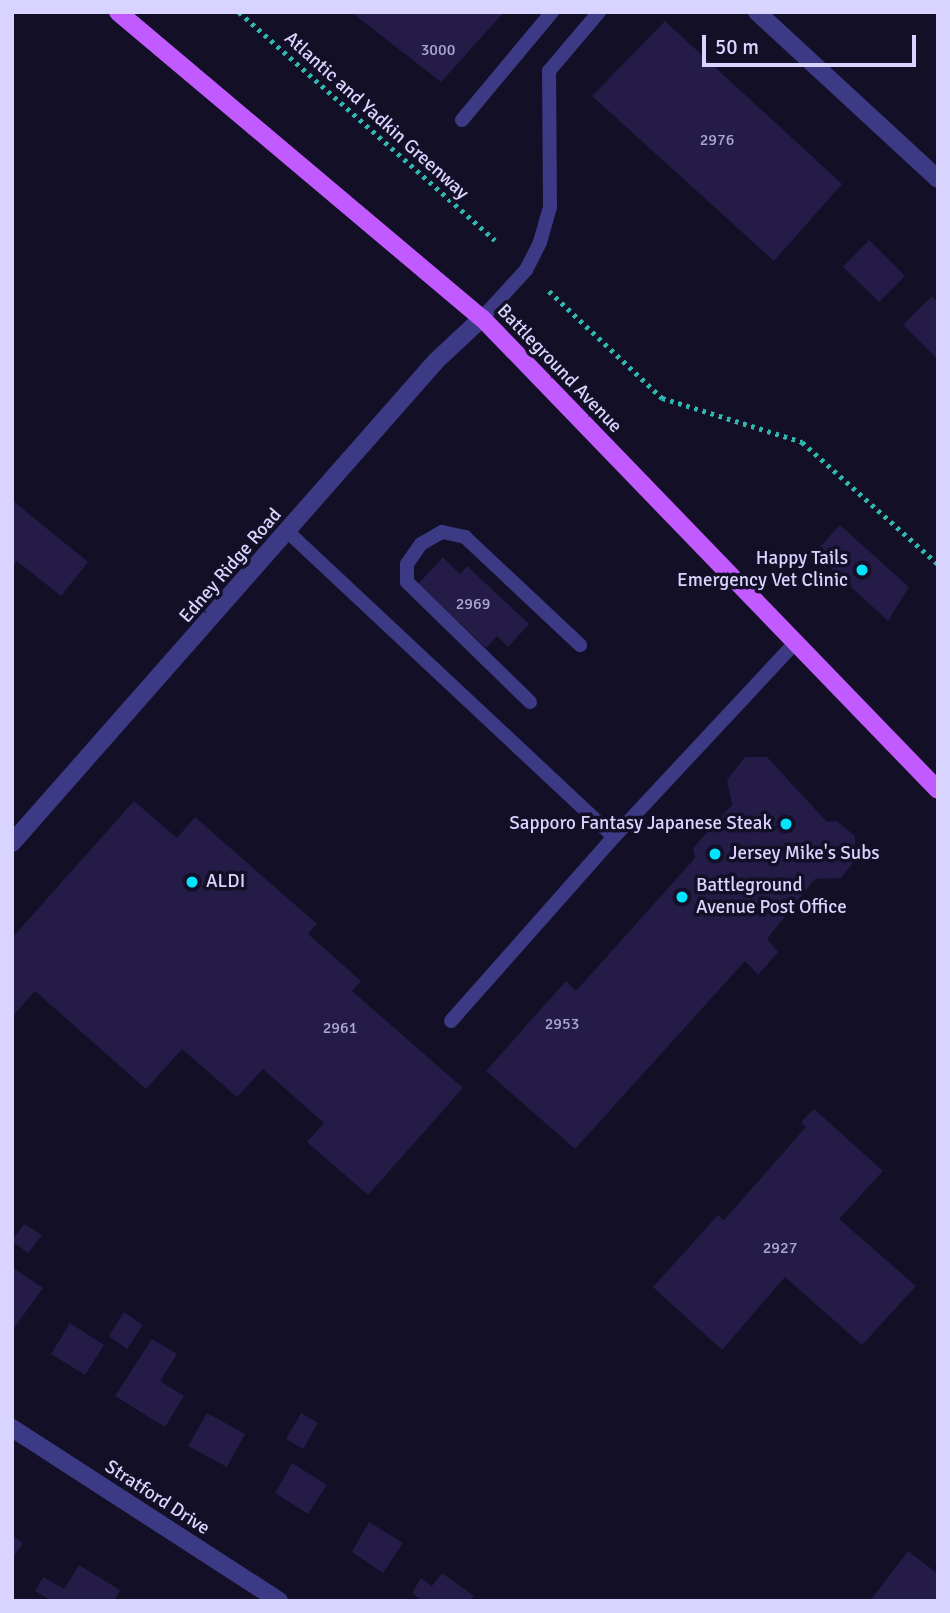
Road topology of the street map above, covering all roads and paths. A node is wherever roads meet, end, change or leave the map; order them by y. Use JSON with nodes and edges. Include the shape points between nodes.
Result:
{"nodes":[{"id":1,"x":118,"y":12,"type":"edge"},
{"id":2,"x":239,"y":12,"type":"edge"},
{"id":3,"x":552,"y":12,"type":"edge"},
{"id":4,"x":599,"y":12,"type":"edge"},
{"id":5,"x":757,"y":12,"type":"edge"},
{"id":6,"x":462,"y":120,"type":"dead end"},
{"id":7,"x":938,"y":179,"type":"edge"},
{"id":8,"x":495,"y":240,"type":"dead end"},
{"id":9,"x":549,"y":291,"type":"dead end"},
{"id":10,"x":482,"y":318,"type":"junction"},
{"id":11,"x":288,"y":532,"type":"junction"},
{"id":12,"x":938,"y":564,"type":"edge"},
{"id":13,"x":794,"y":644,"type":"junction"},
{"id":14,"x":580,"y":645,"type":"dead end"},
{"id":15,"x":530,"y":702,"type":"dead end"},
{"id":16,"x":938,"y":790,"type":"edge"},
{"id":17,"x":614,"y":837,"type":"junction"},
{"id":18,"x":12,"y":843,"type":"edge"},
{"id":19,"x":451,"y":1021,"type":"dead end"},
{"id":20,"x":12,"y":1428,"type":"edge"},
{"id":21,"x":279,"y":1601,"type":"edge"}],
"edges":[{"from":1,"to":10,"type":"main road","name":"Battleground Avenue"},
{"from":2,"to":8,"type":"path","name":"Atlantic and Yadkin Greenway"},
{"from":3,"to":6,"type":"lane"},
{"from":4,"to":10,"type":"lane","via":[[549,71],[550,207],[540,242],[526,270]]},
{"from":5,"to":7,"type":"street"},
{"from":9,"to":12,"type":"path","via":[[662,398],[802,442]]},
{"from":10,"to":11,"type":"street","name":"Edney Ridge Road","via":[[436,361]]},
{"from":10,"to":13,"type":"main road","name":"Battleground Avenue"},
{"from":11,"to":17,"type":"lane"},
{"from":11,"to":18,"type":"street","name":"Edney Ridge Road"},
{"from":13,"to":16,"type":"main road","name":"Battleground Avenue"},
{"from":13,"to":17,"type":"lane"},
{"from":14,"to":15,"type":"lane","via":[[465,537],[442,532],[421,544],[407,564],[407,582]]},
{"from":17,"to":19,"type":"lane"},
{"from":20,"to":21,"type":"street","name":"Stratford Drive"}]}
